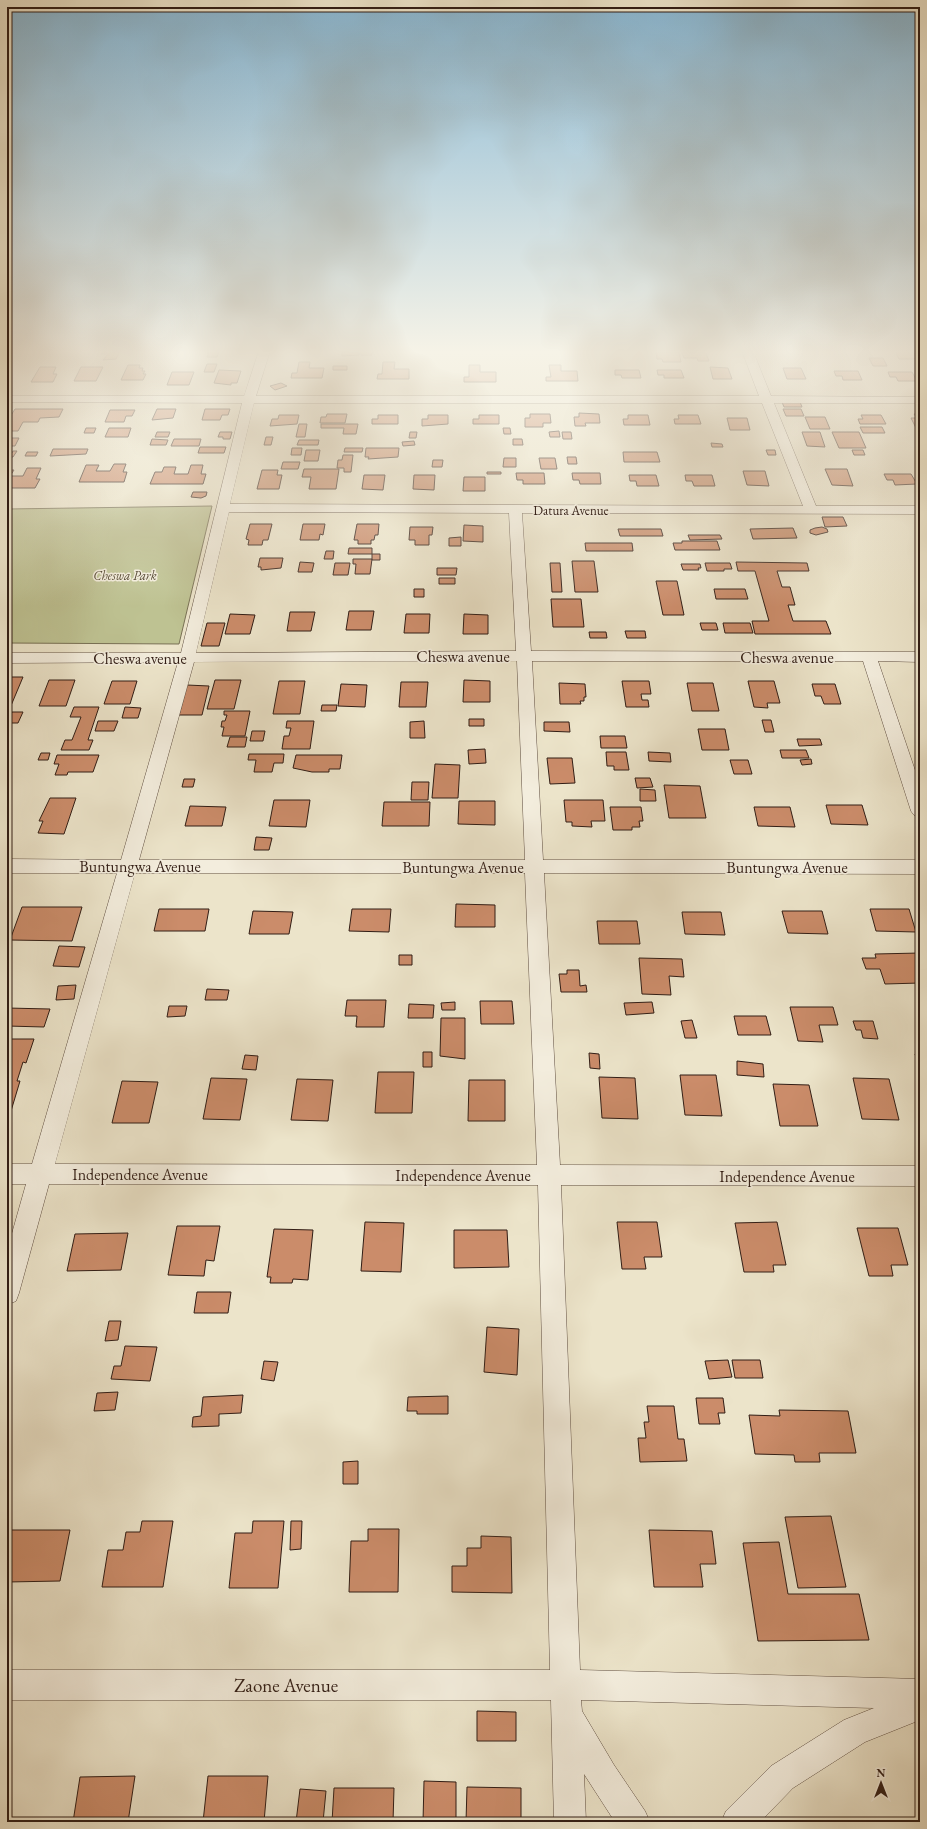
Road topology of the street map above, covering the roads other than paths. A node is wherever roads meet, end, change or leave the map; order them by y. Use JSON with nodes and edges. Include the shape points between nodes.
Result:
{"nodes":[{"id":1,"x":240,"y":436,"type":"edge"},
{"id":2,"x":782,"y":436,"type":"edge"},
{"id":3,"x":222,"y":508,"type":"junction"},
{"id":4,"x":515,"y":510,"type":"junction"},
{"id":5,"x":811,"y":510,"type":"junction"},
{"id":6,"x":920,"y":510,"type":"edge"},
{"id":7,"x":524,"y":656,"type":"junction"},
{"id":8,"x":869,"y":657,"type":"junction"},
{"id":9,"x":920,"y":657,"type":"edge"},
{"id":10,"x":7,"y":658,"type":"edge"},
{"id":11,"x":187,"y":658,"type":"junction"},
{"id":12,"x":920,"y":811,"type":"edge"},
{"id":13,"x":7,"y":866,"type":"edge"},
{"id":14,"x":128,"y":866,"type":"junction"},
{"id":15,"x":920,"y":867,"type":"edge"},
{"id":16,"x":534,"y":868,"type":"junction"},
{"id":17,"x":7,"y":1174,"type":"edge"},
{"id":18,"x":41,"y":1174,"type":"junction"},
{"id":19,"x":549,"y":1176,"type":"junction"},
{"id":20,"x":920,"y":1176,"type":"edge"},
{"id":21,"x":7,"y":1293,"type":"edge"},
{"id":22,"x":7,"y":1685,"type":"edge"},
{"id":23,"x":920,"y":1694,"type":"edge"},
{"id":24,"x":566,"y":1699,"type":"junction"},
{"id":25,"x":920,"y":1705,"type":"edge"},
{"id":26,"x":570,"y":1822,"type":"edge"},
{"id":27,"x":634,"y":1822,"type":"edge"},
{"id":28,"x":737,"y":1822,"type":"edge"}],
"edges":[{"from":1,"to":3,"type":"street"},
{"from":2,"to":5,"type":"street"},
{"from":3,"to":4,"type":"street","name":"Datura Avenue"},
{"from":3,"to":11,"type":"street"},
{"from":4,"to":5,"type":"street","name":"Datura Avenue"},
{"from":4,"to":7,"type":"street"},
{"from":5,"to":6,"type":"street","name":"Datura Avenue"},
{"from":7,"to":8,"type":"street","name":"Cheswa avenue"},
{"from":7,"to":11,"type":"street","name":"Cheswa avenue"},
{"from":7,"to":16,"type":"street"},
{"from":8,"to":9,"type":"street","name":"Cheswa avenue"},
{"from":8,"to":12,"type":"street"},
{"from":10,"to":11,"type":"street","name":"Cheswa avenue"},
{"from":11,"to":14,"type":"street"},
{"from":13,"to":14,"type":"street","name":"Buntungwa Avenue"},
{"from":14,"to":16,"type":"street","name":"Buntungwa Avenue"},
{"from":14,"to":18,"type":"street"},
{"from":15,"to":16,"type":"street","name":"Buntungwa Avenue"},
{"from":16,"to":19,"type":"street"},
{"from":17,"to":18,"type":"street","name":"Independence Avenue"},
{"from":18,"to":19,"type":"street","name":"Independence Avenue"},
{"from":18,"to":21,"type":"street"},
{"from":19,"to":20,"type":"street","name":"Independence Avenue"},
{"from":19,"to":24,"type":"street"},
{"from":22,"to":24,"type":"street","name":"Zaone Avenue"},
{"from":23,"to":24,"type":"street","name":"Zaone Avenue"},
{"from":24,"to":26,"type":"street"},
{"from":24,"to":27,"type":"street","via":[[603,1776]]},
{"from":25,"to":28,"type":"street","via":[[855,1731],[788,1773]]}]}
